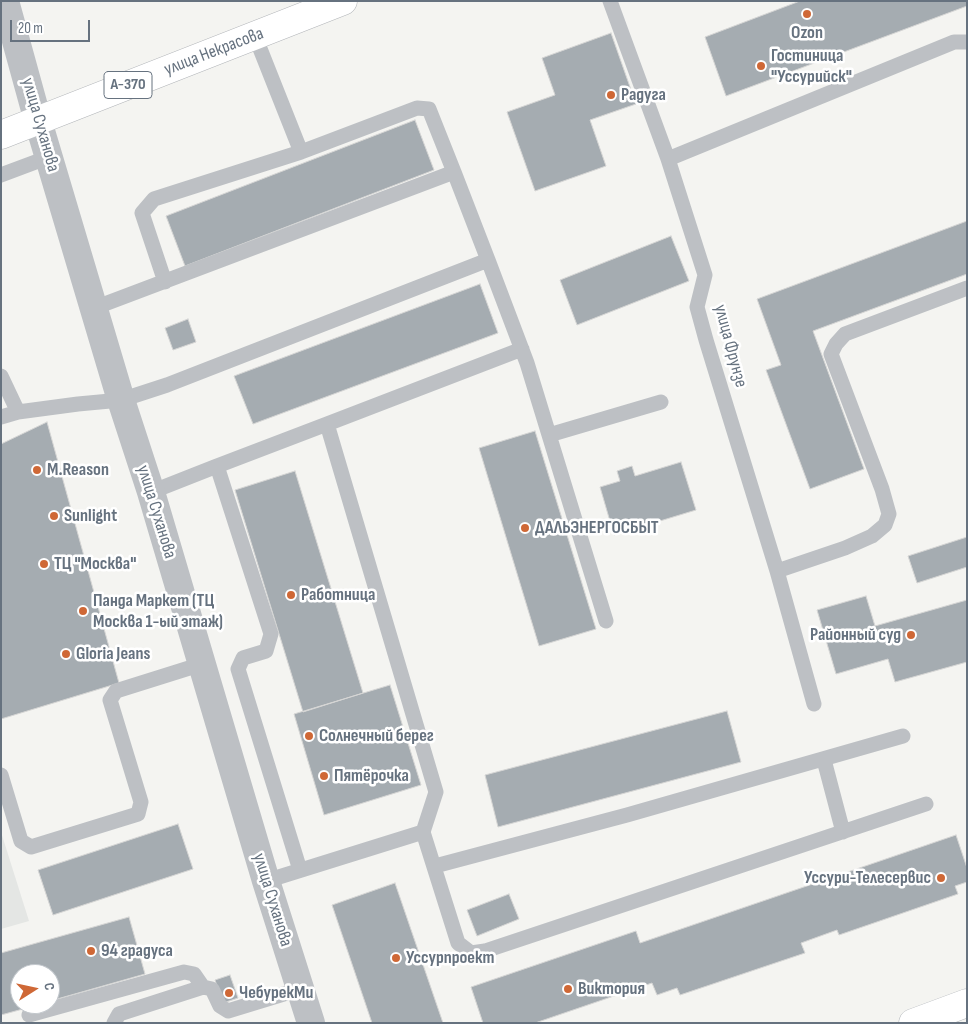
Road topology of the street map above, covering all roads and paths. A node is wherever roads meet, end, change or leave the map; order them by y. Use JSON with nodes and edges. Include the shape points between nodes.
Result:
{"nodes":[{"id":1,"x":5,"y":1,"type":"edge"},
{"id":2,"x":343,"y":1,"type":"edge"},
{"id":3,"x":610,"y":1,"type":"edge"},
{"id":4,"x":255,"y":36,"type":"junction"},
{"id":5,"x":967,"y":42,"type":"edge"},
{"id":6,"x":38,"y":120,"type":"junction"},
{"id":7,"x":1,"y":135,"type":"edge"},
{"id":8,"x":301,"y":152,"type":"junction"},
{"id":9,"x":49,"y":157,"type":"junction"},
{"id":10,"x":668,"y":159,"type":"junction"},
{"id":11,"x":454,"y":172,"type":"junction"},
{"id":12,"x":1,"y":176,"type":"edge"},
{"id":13,"x":488,"y":260,"type":"junction"},
{"id":14,"x":165,"y":282,"type":"junction"},
{"id":15,"x":967,"y":288,"type":"edge"},
{"id":16,"x":94,"y":308,"type":"junction"},
{"id":17,"x":522,"y":349,"type":"junction"},
{"id":18,"x":1,"y":376,"type":"edge"},
{"id":19,"x":121,"y":400,"type":"junction"},
{"id":20,"x":661,"y":402,"type":"dead end"},
{"id":21,"x":18,"y":412,"type":"junction"},
{"id":22,"x":1,"y":417,"type":"edge"},
{"id":23,"x":327,"y":424,"type":"junction"},
{"id":24,"x":549,"y":435,"type":"junction"},
{"id":25,"x":217,"y":466,"type":"junction"},
{"id":26,"x":151,"y":492,"type":"junction"},
{"id":27,"x":777,"y":571,"type":"junction"},
{"id":28,"x":606,"y":621,"type":"dead end"},
{"id":29,"x":202,"y":664,"type":"junction"},
{"id":30,"x":814,"y":704,"type":"dead end"},
{"id":31,"x":903,"y":736,"type":"dead end"},
{"id":32,"x":824,"y":760,"type":"junction"},
{"id":33,"x":1,"y":775,"type":"edge"},
{"id":34,"x":926,"y":804,"type":"dead end"},
{"id":35,"x":424,"y":832,"type":"junction"},
{"id":36,"x":843,"y":832,"type":"junction"},
{"id":37,"x":435,"y":866,"type":"junction"},
{"id":38,"x":300,"y":870,"type":"junction"},
{"id":39,"x":266,"y":881,"type":"junction"},
{"id":40,"x":203,"y":987,"type":"junction"},
{"id":41,"x":300,"y":989,"type":"junction"},
{"id":42,"x":967,"y":1003,"type":"edge"},
{"id":43,"x":29,"y":1015,"type":"dead end"},
{"id":44,"x":114,"y":1023,"type":"edge"},
{"id":45,"x":311,"y":1023,"type":"edge"},
{"id":46,"x":913,"y":1023,"type":"edge"}],
"edges":[{"from":1,"to":6,"type":"street","name":"улица Суханова"},
{"from":2,"to":4,"type":"main road","name":"улица Некрасова","number":"А-370"},
{"from":3,"to":10,"type":"lane","name":"улица Фрунзе"},
{"from":4,"to":6,"type":"main road","name":"улица Некрасова","number":"А-370"},
{"from":4,"to":8,"type":"lane"},
{"from":5,"to":10,"type":"lane","via":[[954,42]]},
{"from":6,"to":7,"type":"main road","name":"улица Некрасова","number":"А-370"},
{"from":6,"to":9,"type":"street","name":"улица Суханова"},
{"from":8,"to":11,"type":"lane","via":[[417,108],[428,109]]},
{"from":8,"to":14,"type":"lane","via":[[154,199],[142,213]]},
{"from":9,"to":12,"type":"lane"},
{"from":9,"to":16,"type":"street","name":"улица Суханова"},
{"from":10,"to":27,"type":"lane","name":"улица Фрунзе","via":[[705,275],[697,307]]},
{"from":11,"to":13,"type":"lane"},
{"from":11,"to":14,"type":"lane"},
{"from":13,"to":17,"type":"lane"},
{"from":13,"to":19,"type":"lane"},
{"from":14,"to":16,"type":"lane"},
{"from":15,"to":27,"type":"lane","via":[[845,334],[836,344],[831,354],[889,514],[885,525],[872,536]]},
{"from":16,"to":19,"type":"street","name":"улица Суханова"},
{"from":17,"to":23,"type":"lane"},
{"from":17,"to":24,"type":"lane"},
{"from":18,"to":21,"type":"lane"},
{"from":19,"to":21,"type":"lane"},
{"from":19,"to":26,"type":"street","name":"улица Суханова"},
{"from":20,"to":24,"type":"lane"},
{"from":21,"to":22,"type":"lane"},
{"from":23,"to":25,"type":"lane"},
{"from":23,"to":35,"type":"lane","via":[[436,792]]},
{"from":24,"to":28,"type":"lane"},
{"from":25,"to":26,"type":"lane"},
{"from":25,"to":38,"type":"lane","via":[[271,634],[266,651],[243,658],[238,669]]},
{"from":26,"to":29,"type":"street","name":"улица Суханова"},
{"from":27,"to":30,"type":"lane","name":"улица Фрунзе"},
{"from":29,"to":33,"type":"lane","via":[[116,691],[110,700],[141,802],[138,814],[31,847],[21,841]]},
{"from":29,"to":39,"type":"street","name":"улица Суханова"},
{"from":31,"to":32,"type":"lane"},
{"from":32,"to":36,"type":"lane"},
{"from":32,"to":37,"type":"lane"},
{"from":34,"to":36,"type":"lane"},
{"from":35,"to":37,"type":"lane"},
{"from":35,"to":38,"type":"lane"},
{"from":36,"to":37,"type":"lane","via":[[485,951],[471,952],[458,943]]},
{"from":38,"to":39,"type":"lane"},
{"from":39,"to":41,"type":"street","name":"улица Суханова"},
{"from":40,"to":41,"type":"lane","via":[[212,989],[220,1006],[228,1012]]},
{"from":40,"to":43,"type":"lane","via":[[194,974],[184,972]]},
{"from":40,"to":44,"type":"lane","via":[[119,1014]]},
{"from":41,"to":45,"type":"street","name":"улица Суханова"},
{"from":42,"to":46,"type":"main road"}]}
